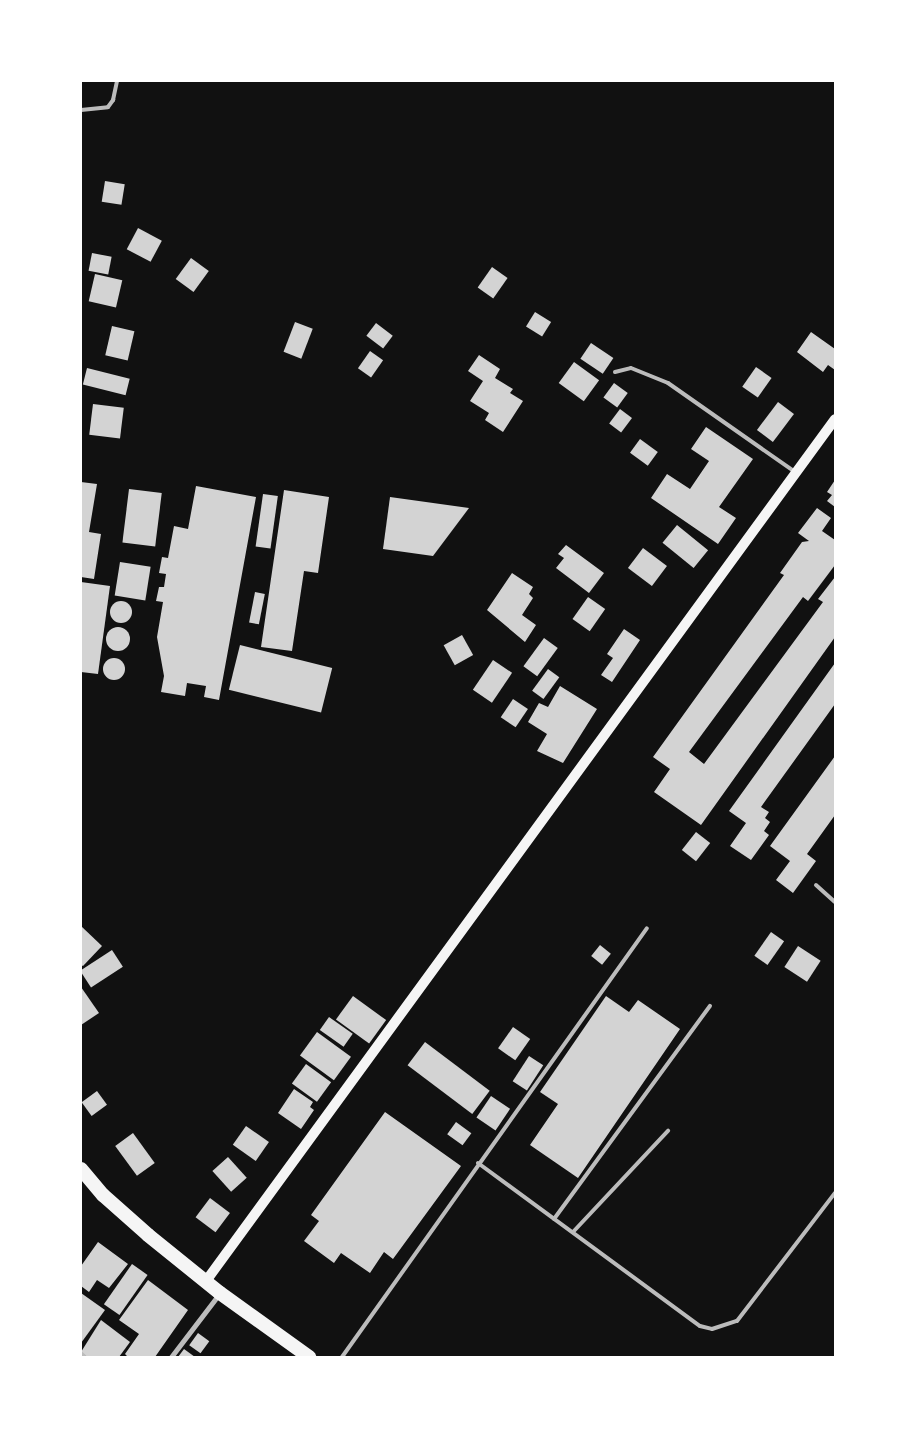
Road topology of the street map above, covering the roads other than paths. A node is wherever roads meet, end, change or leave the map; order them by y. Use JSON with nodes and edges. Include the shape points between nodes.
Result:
{"nodes":[{"id":1,"x":117,"y":81,"type":"edge"},
{"id":2,"x":81,"y":110,"type":"edge"},
{"id":3,"x":615,"y":372,"type":"dead end"},
{"id":4,"x":835,"y":419,"type":"edge"},
{"id":5,"x":796,"y":472,"type":"junction"},
{"id":6,"x":816,"y":885,"type":"dead end"},
{"id":7,"x":835,"y":902,"type":"edge"},
{"id":8,"x":648,"y":928,"type":"dead end"},
{"id":9,"x":710,"y":1006,"type":"dead end"},
{"id":10,"x":668,"y":1131,"type":"dead end"},
{"id":11,"x":478,"y":1163,"type":"junction"},
{"id":12,"x":81,"y":1169,"type":"edge"},
{"id":13,"x":835,"y":1193,"type":"edge"},
{"id":14,"x":554,"y":1219,"type":"junction"},
{"id":15,"x":574,"y":1232,"type":"junction"},
{"id":16,"x":206,"y":1281,"type":"junction"},
{"id":17,"x":220,"y":1293,"type":"junction"},
{"id":18,"x":81,"y":1354,"type":"edge"},
{"id":19,"x":84,"y":1357,"type":"edge"},
{"id":20,"x":171,"y":1357,"type":"edge"},
{"id":21,"x":309,"y":1357,"type":"edge"},
{"id":22,"x":342,"y":1357,"type":"edge"}],
"edges":[{"from":1,"to":2,"type":"lane","via":[[108,107]]},
{"from":3,"to":5,"type":"lane","via":[[631,368],[648,372]]},
{"from":4,"to":5,"type":"main road"},
{"from":5,"to":16,"type":"main road"},
{"from":6,"to":7,"type":"lane"},
{"from":8,"to":11,"type":"lane"},
{"from":9,"to":14,"type":"lane"},
{"from":10,"to":15,"type":"lane"},
{"from":11,"to":14,"type":"lane"},
{"from":11,"to":22,"type":"lane"},
{"from":12,"to":16,"type":"highway","via":[[103,1195]]},
{"from":13,"to":15,"type":"lane","via":[[737,1322],[712,1329],[700,1326]]},
{"from":14,"to":15,"type":"lane"},
{"from":16,"to":17,"type":"highway"},
{"from":17,"to":20,"type":"street"},
{"from":17,"to":21,"type":"highway"},
{"from":18,"to":19,"type":"street"}]}
